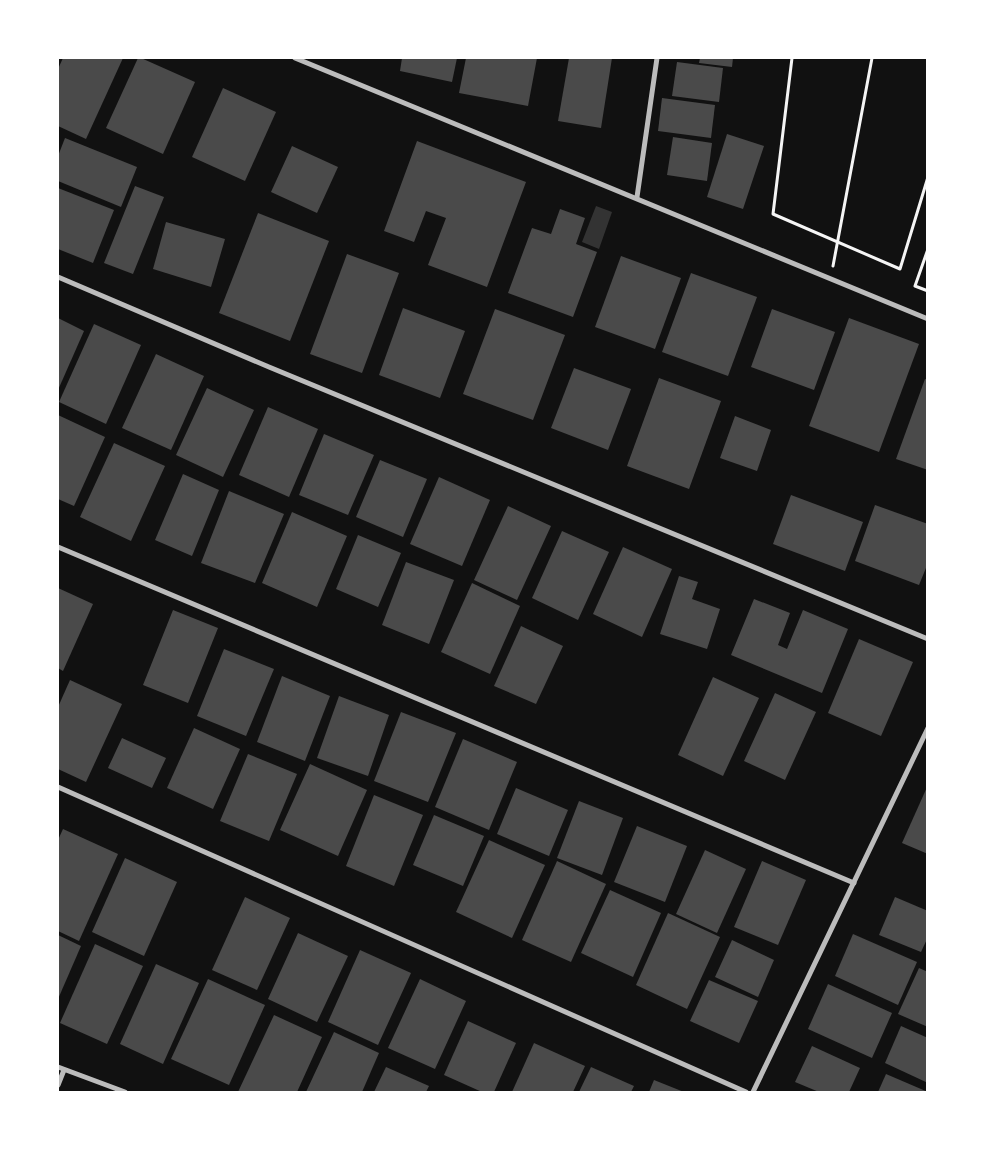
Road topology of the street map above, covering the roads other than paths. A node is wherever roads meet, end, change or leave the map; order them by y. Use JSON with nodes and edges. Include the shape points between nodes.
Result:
{"nodes":[{"id":1,"x":295,"y":58,"type":"edge"},
{"id":2,"x":658,"y":58,"type":"edge"},
{"id":3,"x":637,"y":197,"type":"junction"},
{"id":4,"x":58,"y":277,"type":"edge"},
{"id":5,"x":928,"y":319,"type":"edge"},
{"id":6,"x":58,"y":547,"type":"edge"},
{"id":7,"x":928,"y":639,"type":"edge"},
{"id":8,"x":928,"y":728,"type":"edge"},
{"id":9,"x":58,"y":787,"type":"edge"},
{"id":10,"x":854,"y":883,"type":"junction"},
{"id":11,"x":58,"y":1067,"type":"edge"},
{"id":12,"x":64,"y":1070,"type":"junction"},
{"id":13,"x":58,"y":1084,"type":"edge"},
{"id":14,"x":125,"y":1092,"type":"edge"},
{"id":15,"x":746,"y":1092,"type":"edge"},
{"id":16,"x":753,"y":1092,"type":"edge"}],
"edges":[{"from":1,"to":3,"type":"street"},
{"from":2,"to":3,"type":"street"},
{"from":3,"to":5,"type":"street"},
{"from":4,"to":7,"type":"street"},
{"from":6,"to":10,"type":"street"},
{"from":8,"to":10,"type":"street"},
{"from":9,"to":15,"type":"street"},
{"from":10,"to":16,"type":"street"},
{"from":11,"to":12,"type":"street"},
{"from":12,"to":13,"type":"street"},
{"from":12,"to":14,"type":"street"}]}
